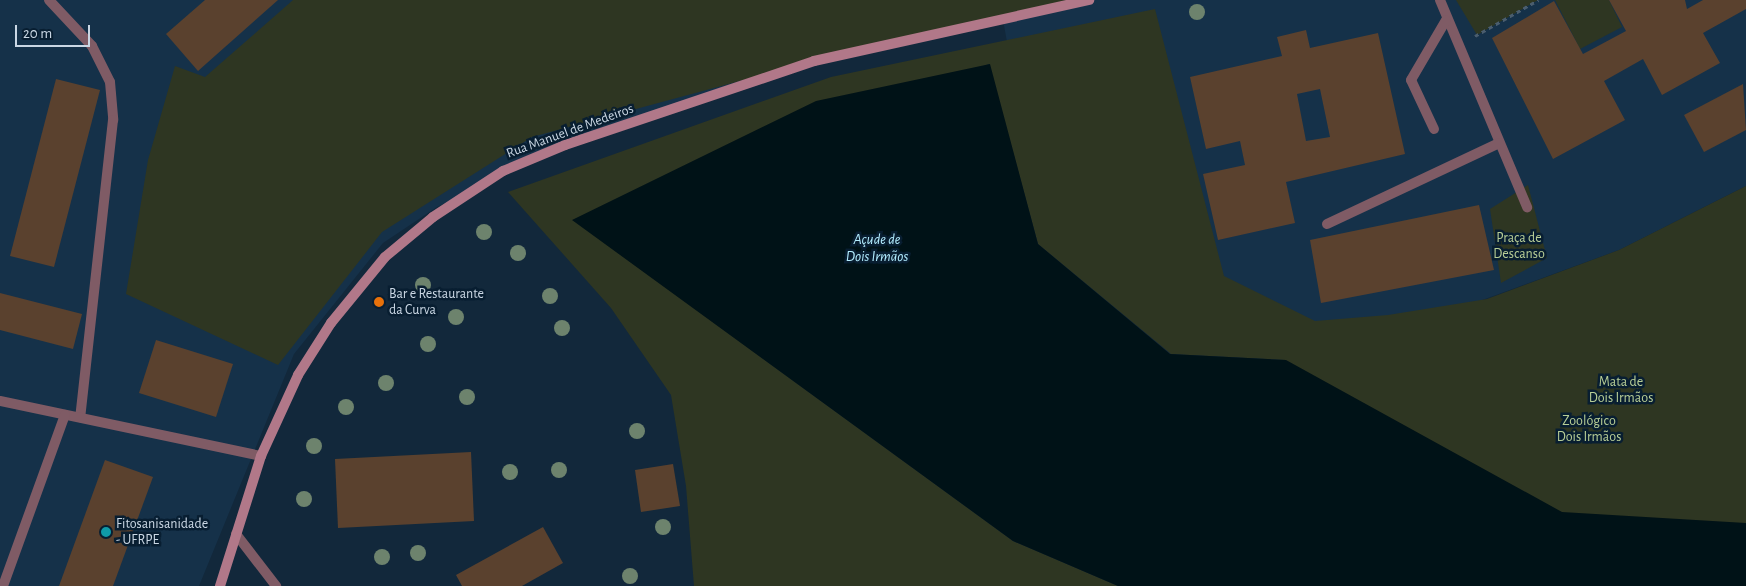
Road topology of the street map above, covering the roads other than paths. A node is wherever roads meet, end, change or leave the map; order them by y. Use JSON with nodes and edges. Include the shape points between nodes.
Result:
{"nodes":[{"id":1,"x":49,"y":0,"type":"edge"},
{"id":2,"x":1088,"y":0,"type":"edge"},
{"id":3,"x":1440,"y":0,"type":"edge"},
{"id":4,"x":1446,"y":20,"type":"junction"},
{"id":5,"x":1434,"y":129,"type":"dead end"},
{"id":6,"x":1499,"y":143,"type":"junction"},
{"id":7,"x":1527,"y":207,"type":"dead end"},
{"id":8,"x":1328,"y":224,"type":"dead end"},
{"id":9,"x":0,"y":401,"type":"edge"},
{"id":10,"x":65,"y":415,"type":"junction"},
{"id":11,"x":80,"y":417,"type":"junction"},
{"id":12,"x":261,"y":456,"type":"junction"},
{"id":13,"x":236,"y":534,"type":"junction"},
{"id":14,"x":3,"y":586,"type":"edge"},
{"id":15,"x":220,"y":586,"type":"edge"},
{"id":16,"x":276,"y":586,"type":"edge"}],
"edges":[{"from":1,"to":11,"type":"street","via":[[92,46],[110,82],[113,111]]},
{"from":2,"to":12,"type":"main road","name":"Rua Manuel de Medeiros","via":[[814,61],[565,145],[503,171],[432,217],[385,257],[321,338]]},
{"from":3,"to":4,"type":"street"},
{"from":4,"to":5,"type":"street","via":[[1411,80]]},
{"from":4,"to":6,"type":"street"},
{"from":6,"to":7,"type":"street"},
{"from":6,"to":8,"type":"street"},
{"from":9,"to":10,"type":"street"},
{"from":10,"to":11,"type":"street"},
{"from":10,"to":14,"type":"street"},
{"from":11,"to":12,"type":"street"},
{"from":12,"to":13,"type":"main road","name":"Rua Manuel de Medeiros"},
{"from":13,"to":15,"type":"main road","name":"Rua Manuel de Medeiros"},
{"from":13,"to":16,"type":"street"}]}
